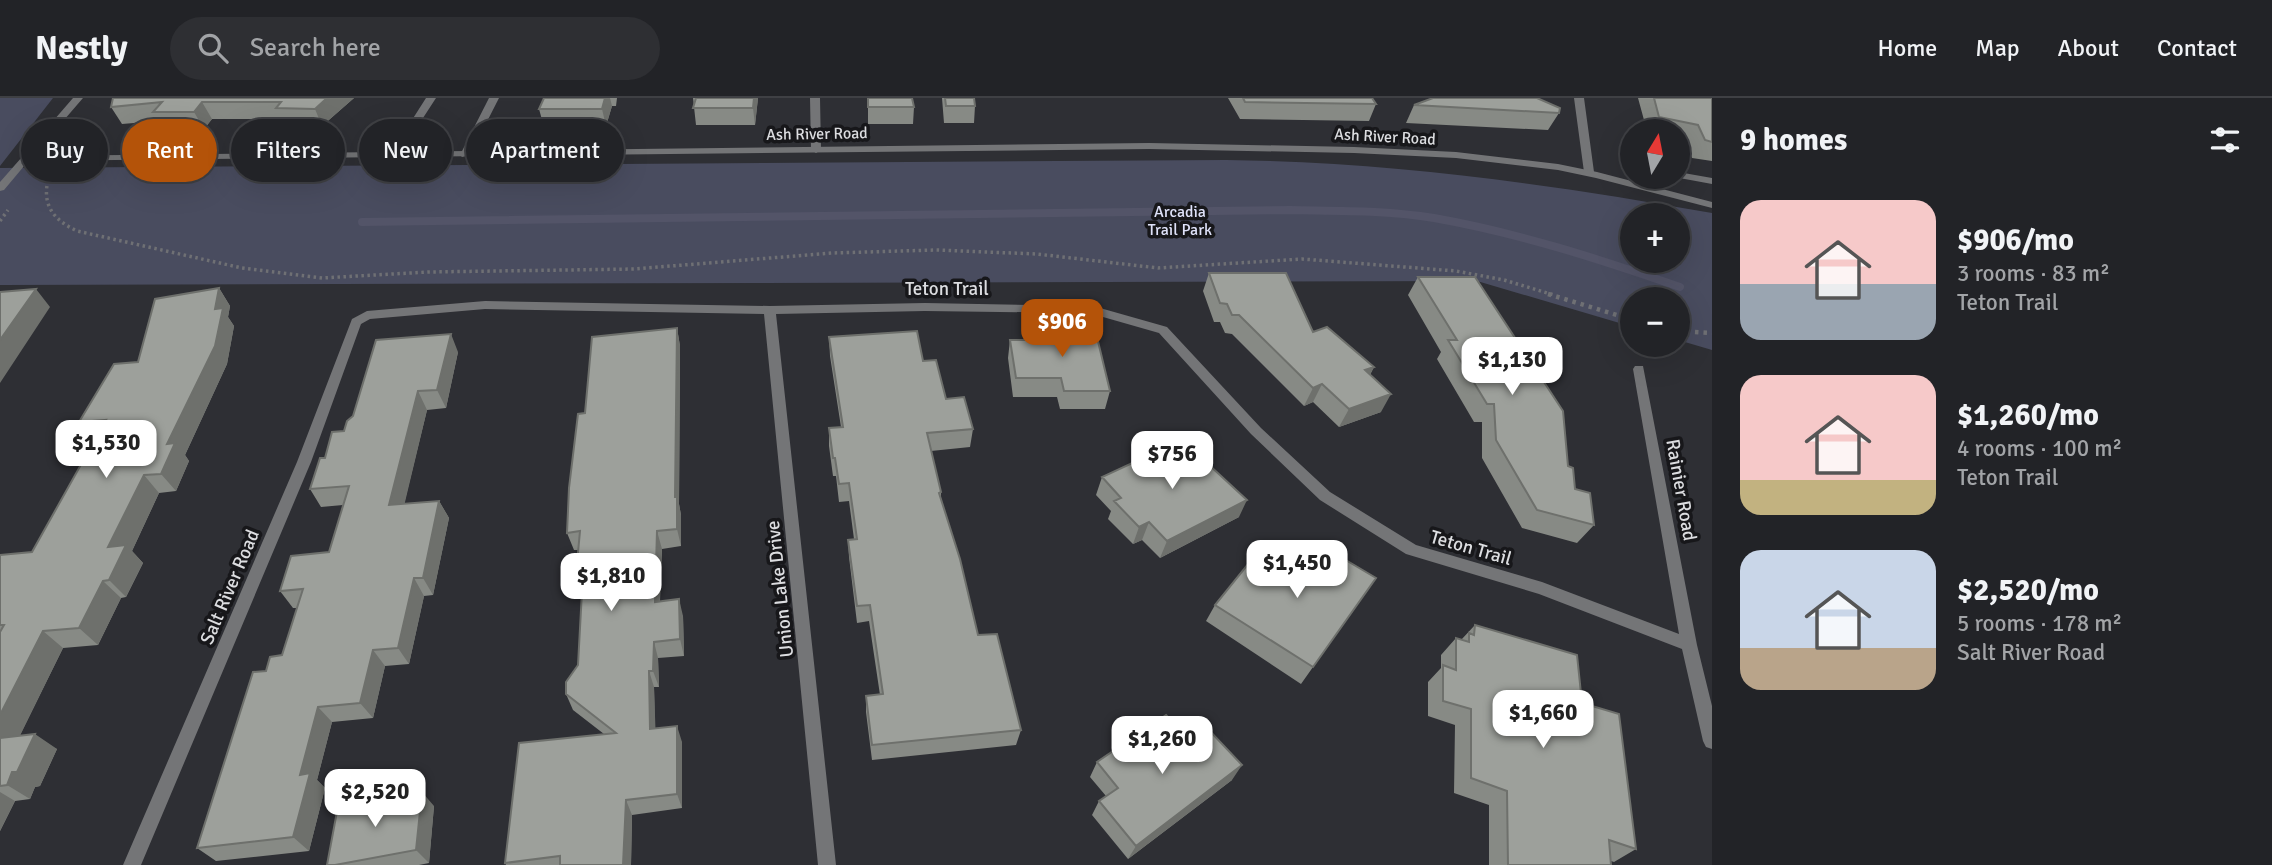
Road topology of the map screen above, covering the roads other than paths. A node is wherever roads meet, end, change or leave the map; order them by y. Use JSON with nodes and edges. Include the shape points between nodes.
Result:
{"nodes":[{"id":1,"x":78,"y":98,"type":"edge"},
{"id":2,"x":431,"y":98,"type":"edge"},
{"id":3,"x":494,"y":98,"type":"edge"},
{"id":4,"x":815,"y":98,"type":"edge"},
{"id":5,"x":1579,"y":98,"type":"edge"},
{"id":6,"x":60,"y":119,"type":"edge"},
{"id":7,"x":418,"y":119,"type":"edge"},
{"id":8,"x":816,"y":150,"type":"junction"},
{"id":9,"x":452,"y":155,"type":"edge"},
{"id":10,"x":465,"y":155,"type":"junction"},
{"id":11,"x":359,"y":156,"type":"edge"},
{"id":12,"x":108,"y":159,"type":"edge"},
{"id":13,"x":21,"y":164,"type":"edge"},
{"id":14,"x":1589,"y":172,"type":"junction"},
{"id":15,"x":1608,"y":175,"type":"junction"},
{"id":16,"x":1620,"y":175,"type":"edge"},
{"id":17,"x":1690,"y":177,"type":"edge"},
{"id":18,"x":1712,"y":181,"type":"edge"},
{"id":19,"x":0,"y":188,"type":"edge"},
{"id":20,"x":1712,"y":205,"type":"edge"},
{"id":21,"x":770,"y":310,"type":"junction"},
{"id":22,"x":356,"y":322,"type":"joint"},
{"id":23,"x":1639,"y":369,"type":"dead end"},
{"id":24,"x":1689,"y":645,"type":"junction"},
{"id":25,"x":1712,"y":741,"type":"edge"},
{"id":26,"x":132,"y":865,"type":"edge"},
{"id":27,"x":827,"y":865,"type":"edge"}],
"edges":[{"from":1,"to":6,"type":"street"},
{"from":2,"to":7,"type":"street"},
{"from":3,"to":10,"type":"street"},
{"from":4,"to":8,"type":"street"},
{"from":5,"to":14,"type":"street"},
{"from":8,"to":10,"type":"street","name":"Ash River Road"},
{"from":8,"to":14,"type":"street","name":"Ash River Road","via":[[1288,149],[1487,159]]},
{"from":9,"to":10,"type":"street","name":"Ash River Road"},
{"from":11,"to":12,"type":"street","name":"Ash River Road"},
{"from":13,"to":19,"type":"street"},
{"from":14,"to":15,"type":"street","name":"Ash River Road"},
{"from":15,"to":16,"type":"street","name":"Ash River Road"},
{"from":15,"to":20,"type":"street","name":"Ash River Road","via":[[1665,196]]},
{"from":17,"to":18,"type":"street"},
{"from":21,"to":22,"type":"street","name":"Teton Trail","via":[[485,305],[367,315]]},
{"from":21,"to":24,"type":"street","name":"Teton Trail","via":[[1089,309],[1163,330],[1256,431],[1325,496],[1411,550],[1542,588]]},
{"from":21,"to":27,"type":"street","name":"Union Lake Drive"},
{"from":22,"to":26,"type":"street","name":"Salt River Road","via":[[304,462]]},
{"from":23,"to":24,"type":"street","name":"Rainier Road"},
{"from":24,"to":25,"type":"street","name":"Rainier Road"}]}
